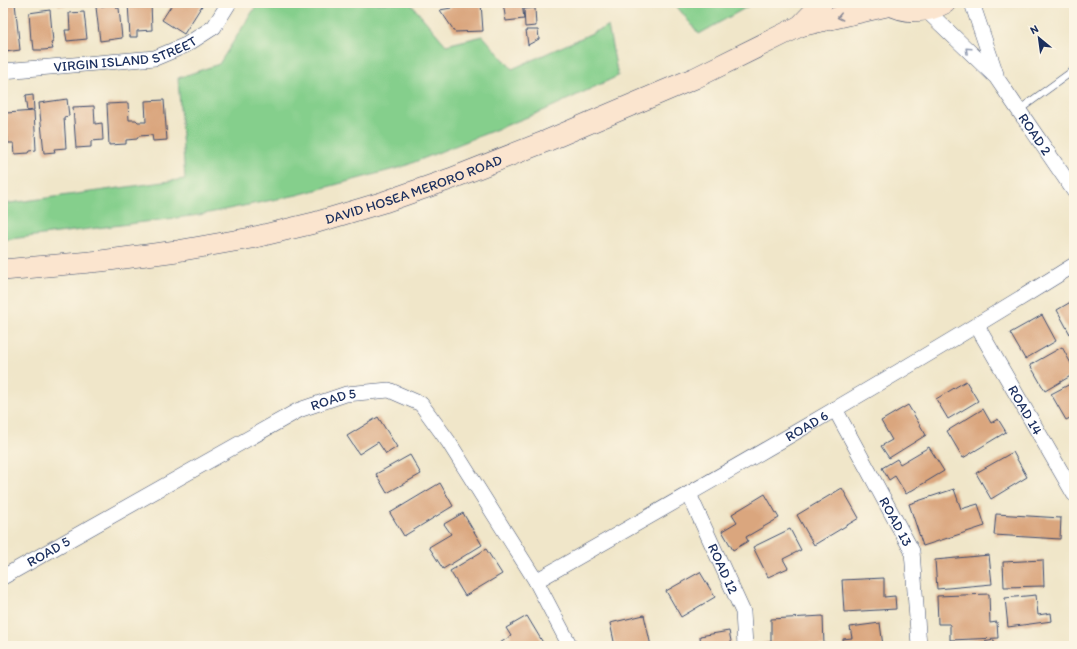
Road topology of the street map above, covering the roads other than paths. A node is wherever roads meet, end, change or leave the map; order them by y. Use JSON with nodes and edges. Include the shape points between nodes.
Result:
{"nodes":[{"id":1,"x":229,"y":3,"type":"edge"},
{"id":2,"x":822,"y":3,"type":"edge"},
{"id":3,"x":972,"y":3,"type":"edge"},
{"id":4,"x":889,"y":4,"type":"edge"},
{"id":5,"x":935,"y":7,"type":"edge"},
{"id":6,"x":800,"y":26,"type":"junction"},
{"id":7,"x":1074,"y":70,"type":"edge"},
{"id":8,"x":3,"y":71,"type":"edge"},
{"id":9,"x":996,"y":77,"type":"junction"},
{"id":10,"x":1020,"y":110,"type":"junction"},
{"id":11,"x":1074,"y":191,"type":"edge"},
{"id":12,"x":1074,"y":265,"type":"edge"},
{"id":13,"x":3,"y":270,"type":"edge"},
{"id":14,"x":977,"y":326,"type":"junction"},
{"id":15,"x":835,"y":409,"type":"junction"},
{"id":16,"x":689,"y":494,"type":"junction"},
{"id":17,"x":1074,"y":494,"type":"edge"},
{"id":18,"x":3,"y":577,"type":"edge"},
{"id":19,"x":536,"y":581,"type":"junction"},
{"id":20,"x":570,"y":646,"type":"edge"},
{"id":21,"x":745,"y":646,"type":"edge"},
{"id":22,"x":919,"y":646,"type":"edge"}],
"edges":[{"from":1,"to":8,"type":"street","name":"VIRGIN ISLAND STREET","via":[[214,27],[186,45],[154,58]]},
{"from":2,"to":6,"type":"main road","name":"DAVID HOSEA MERORO ROAD"},
{"from":3,"to":9,"type":"street","name":"ROAD 2"},
{"from":4,"to":5,"type":"main road","via":[[913,11]]},
{"from":4,"to":6,"type":"main road","name":"DAVID HOSEA MERORO ROAD","one_way":true},
{"from":9,"to":5,"type":"street","name":"ROAD 2","one_way":true},
{"from":6,"to":13,"type":"main road","name":"DAVID HOSEA MERORO ROAD","via":[[695,78],[450,179],[384,202],[251,238],[101,261]]},
{"from":7,"to":10,"type":"lane"},
{"from":9,"to":10,"type":"street","name":"ROAD 2"},
{"from":10,"to":11,"type":"street","name":"ROAD 2"},
{"from":12,"to":14,"type":"street","name":"ROAD 6"},
{"from":14,"to":15,"type":"street","name":"ROAD 6"},
{"from":14,"to":17,"type":"street","name":"ROAD 14"},
{"from":15,"to":16,"type":"street","name":"ROAD 6"},
{"from":15,"to":22,"type":"street","name":"ROAD 13","via":[[912,551]]},
{"from":16,"to":19,"type":"street","name":"ROAD 6"},
{"from":16,"to":21,"type":"street","name":"ROAD 12","via":[[743,612]]},
{"from":18,"to":19,"type":"street","name":"ROAD 5","via":[[299,410],[346,394],[389,390],[421,404],[448,441]]},
{"from":19,"to":20,"type":"street","name":"ROAD 5"}]}
